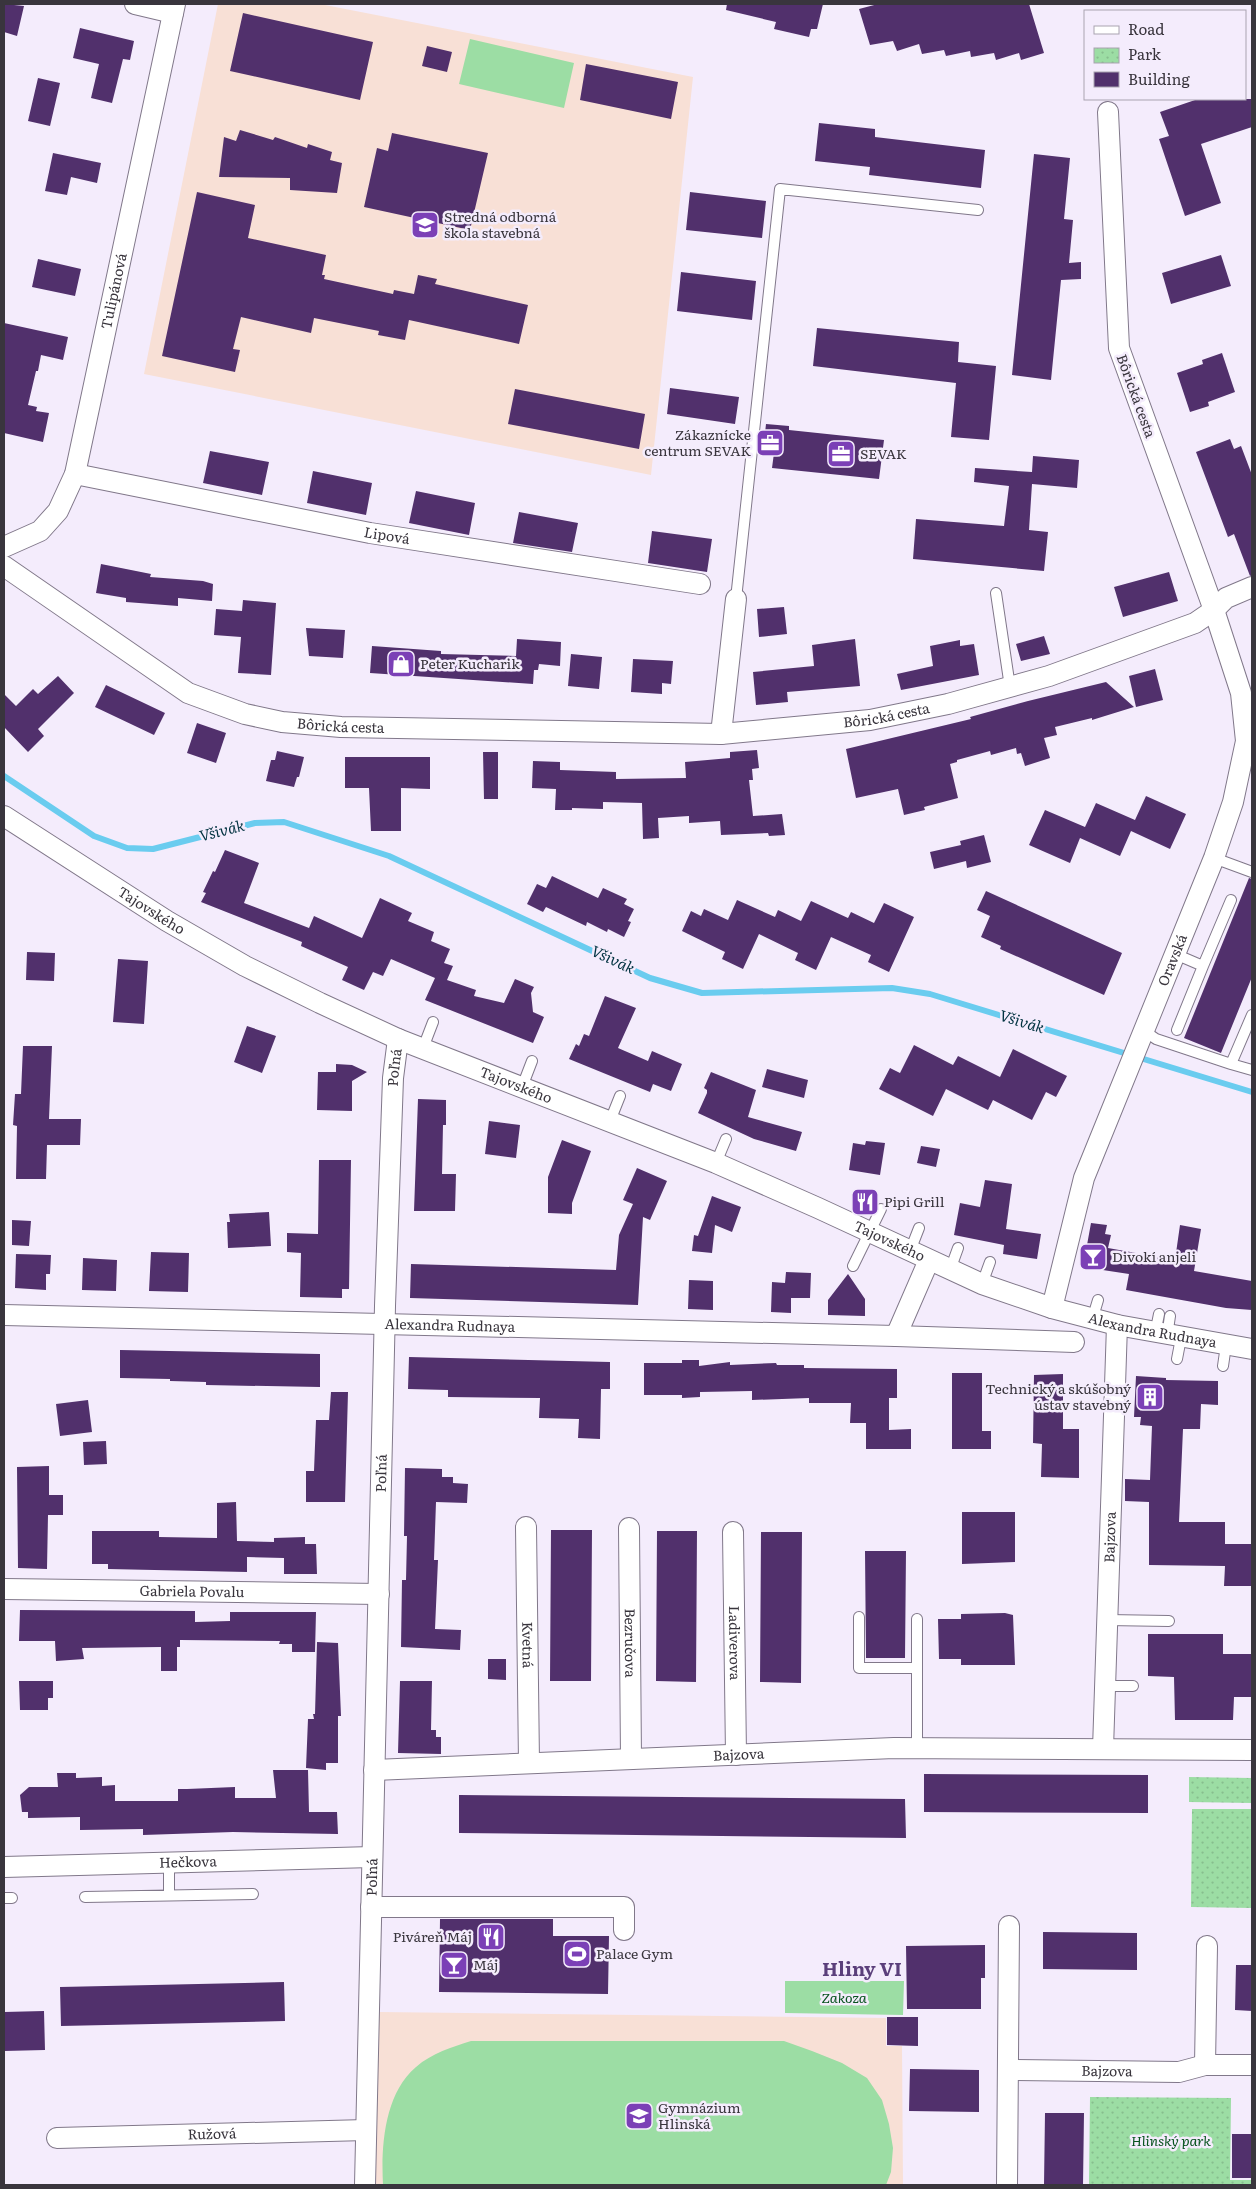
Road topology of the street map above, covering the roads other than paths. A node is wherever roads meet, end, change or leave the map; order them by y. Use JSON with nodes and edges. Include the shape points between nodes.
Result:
{"nodes":[{"id":1,"x":135,"y":4,"type":"edge"},
{"id":2,"x":174,"y":8,"type":"edge"},
{"id":3,"x":1108,"y":112,"type":"dead end"},
{"id":4,"x":978,"y":210,"type":"dead end"},
{"id":5,"x":75,"y":474,"type":"junction"},
{"id":6,"x":4,"y":547,"type":"edge"},
{"id":7,"x":4,"y":566,"type":"edge"},
{"id":8,"x":700,"y":584,"type":"dead end"},
{"id":9,"x":1252,"y":587,"type":"edge"},
{"id":10,"x":996,"y":593,"type":"dead end"},
{"id":11,"x":736,"y":599,"type":"joint"},
{"id":12,"x":1214,"y":610,"type":"junction"},
{"id":13,"x":1010,"y":686,"type":"junction"},
{"id":14,"x":721,"y":734,"type":"junction"},
{"id":15,"x":4,"y":816,"type":"edge"},
{"id":16,"x":1214,"y":858,"type":"junction"},
{"id":17,"x":1252,"y":872,"type":"edge"},
{"id":18,"x":1231,"y":900,"type":"dead end"},
{"id":19,"x":1175,"y":954,"type":"junction"},
{"id":20,"x":1203,"y":966,"type":"junction"},
{"id":21,"x":1252,"y":1015,"type":"edge"},
{"id":22,"x":433,"y":1022,"type":"dead end"},
{"id":23,"x":1176,"y":1030,"type":"dead end"},
{"id":24,"x":1140,"y":1038,"type":"junction"},
{"id":25,"x":398,"y":1039,"type":"junction"},
{"id":26,"x":423,"y":1048,"type":"junction"},
{"id":27,"x":532,"y":1061,"type":"dead end"},
{"id":28,"x":1231,"y":1064,"type":"junction"},
{"id":29,"x":1252,"y":1070,"type":"edge"},
{"id":30,"x":522,"y":1086,"type":"junction"},
{"id":31,"x":620,"y":1096,"type":"dead end"},
{"id":32,"x":610,"y":1121,"type":"junction"},
{"id":33,"x":726,"y":1139,"type":"dead end"},
{"id":34,"x":716,"y":1164,"type":"junction"},
{"id":35,"x":881,"y":1209,"type":"dead end"},
{"id":36,"x":919,"y":1228,"type":"dead end"},
{"id":37,"x":869,"y":1232,"type":"junction"},
{"id":38,"x":958,"y":1248,"type":"dead end"},
{"id":39,"x":910,"y":1251,"type":"junction"},
{"id":40,"x":928,"y":1260,"type":"junction"},
{"id":41,"x":990,"y":1262,"type":"dead end"},
{"id":42,"x":853,"y":1266,"type":"dead end"},
{"id":43,"x":950,"y":1270,"type":"junction"},
{"id":44,"x":982,"y":1284,"type":"junction"},
{"id":45,"x":1098,"y":1300,"type":"dead end"},
{"id":46,"x":1052,"y":1308,"type":"junction"},
{"id":47,"x":1095,"y":1310,"type":"dead end"},
{"id":48,"x":1159,"y":1314,"type":"dead end"},
{"id":49,"x":4,"y":1315,"type":"edge"},
{"id":50,"x":1170,"y":1316,"type":"dead end"},
{"id":51,"x":385,"y":1325,"type":"junction"},
{"id":52,"x":1117,"y":1325,"type":"junction"},
{"id":53,"x":896,"y":1336,"type":"junction"},
{"id":54,"x":1168,"y":1336,"type":"junction"},
{"id":55,"x":1074,"y":1342,"type":"dead end"},
{"id":56,"x":1226,"y":1345,"type":"junction"},
{"id":57,"x":1252,"y":1349,"type":"edge"},
{"id":58,"x":1177,"y":1359,"type":"dead end"},
{"id":59,"x":1223,"y":1366,"type":"dead end"},
{"id":60,"x":526,"y":1526,"type":"dead end"},
{"id":61,"x":629,"y":1528,"type":"dead end"},
{"id":62,"x":733,"y":1532,"type":"dead end"},
{"id":63,"x":4,"y":1589,"type":"edge"},
{"id":64,"x":379,"y":1594,"type":"junction"},
{"id":65,"x":859,"y":1617,"type":"dead end"},
{"id":66,"x":917,"y":1619,"type":"dead end"},
{"id":67,"x":1107,"y":1620,"type":"junction"},
{"id":68,"x":1169,"y":1621,"type":"dead end"},
{"id":69,"x":917,"y":1668,"type":"junction"},
{"id":70,"x":1105,"y":1686,"type":"junction"},
{"id":71,"x":1133,"y":1686,"type":"dead end"},
{"id":72,"x":916,"y":1748,"type":"junction"},
{"id":73,"x":1103,"y":1749,"type":"junction"},
{"id":74,"x":1252,"y":1750,"type":"edge"},
{"id":75,"x":736,"y":1755,"type":"junction"},
{"id":76,"x":631,"y":1759,"type":"junction"},
{"id":77,"x":529,"y":1763,"type":"junction"},
{"id":78,"x":374,"y":1770,"type":"junction"},
{"id":79,"x":372,"y":1857,"type":"junction"},
{"id":80,"x":169,"y":1862,"type":"junction"},
{"id":81,"x":4,"y":1866,"type":"edge"},
{"id":82,"x":253,"y":1894,"type":"dead end"},
{"id":83,"x":169,"y":1895,"type":"junction"},
{"id":84,"x":85,"y":1897,"type":"dead end"},
{"id":85,"x":371,"y":1907,"type":"junction"},
{"id":86,"x":1009,"y":1926,"type":"dead end"},
{"id":87,"x":624,"y":1930,"type":"dead end"},
{"id":88,"x":1207,"y":1946,"type":"dead end"},
{"id":89,"x":1205,"y":2065,"type":"junction"},
{"id":90,"x":1252,"y":2065,"type":"edge"},
{"id":91,"x":1008,"y":2070,"type":"junction"},
{"id":92,"x":366,"y":2130,"type":"junction"},
{"id":93,"x":57,"y":2138,"type":"dead end"},
{"id":94,"x":365,"y":2185,"type":"edge"},
{"id":95,"x":1007,"y":2185,"type":"edge"}],
"edges":[{"from":1,"to":2,"type":"street"},
{"from":2,"to":5,"type":"street","name":"Tulipánová"},
{"from":3,"to":12,"type":"street","name":"Bôrická cesta","via":[[1119,348]]},
{"from":4,"to":11,"type":"lane","via":[[780,188]]},
{"from":5,"to":6,"type":"street","name":"Tulipánová","via":[[58,511],[40,531]]},
{"from":5,"to":8,"type":"street","name":"Lipová","via":[[370,532]]},
{"from":7,"to":14,"type":"street","name":"Bôrická cesta","via":[[188,694],[245,714],[282,722],[341,727]]},
{"from":9,"to":12,"type":"street","name":"Bôrická cesta","via":[[1226,598]]},
{"from":10,"to":13,"type":"lane"},
{"from":11,"to":14,"type":"street"},
{"from":12,"to":13,"type":"street","name":"Bôrická cesta","via":[[1195,623],[1049,676]]},
{"from":12,"to":16,"type":"street","name":"Oravská","via":[[1241,693],[1246,741],[1233,802]]},
{"from":13,"to":14,"type":"street","name":"Bôrická cesta","via":[[948,704],[870,720]]},
{"from":15,"to":25,"type":"street","name":"Tajovského","via":[[167,921],[230,957]]},
{"from":16,"to":17,"type":"lane"},
{"from":16,"to":19,"type":"street","name":"Oravská"},
{"from":18,"to":20,"type":"lane"},
{"from":19,"to":20,"type":"lane"},
{"from":19,"to":24,"type":"street","name":"Oravská"},
{"from":20,"to":23,"type":"lane"},
{"from":21,"to":28,"type":"lane"},
{"from":22,"to":26,"type":"lane"},
{"from":24,"to":28,"type":"lane","via":[[1156,1039]]},
{"from":24,"to":46,"type":"street","name":"Oravská","via":[[1084,1178]]},
{"from":25,"to":26,"type":"street","name":"Tajovského"},
{"from":25,"to":51,"type":"street","name":"Poľná","via":[[393,1078]]},
{"from":26,"to":30,"type":"street","name":"Tajovského"},
{"from":27,"to":30,"type":"lane"},
{"from":28,"to":29,"type":"lane"},
{"from":30,"to":32,"type":"street","name":"Tajovského"},
{"from":31,"to":32,"type":"lane"},
{"from":32,"to":34,"type":"street","name":"Tajovského"},
{"from":33,"to":34,"type":"lane"},
{"from":34,"to":37,"type":"street","name":"Tajovského"},
{"from":35,"to":37,"type":"lane"},
{"from":36,"to":39,"type":"lane"},
{"from":37,"to":39,"type":"street","name":"Tajovského"},
{"from":37,"to":42,"type":"lane"},
{"from":38,"to":43,"type":"lane"},
{"from":39,"to":40,"type":"street","name":"Tajovského"},
{"from":40,"to":43,"type":"street","name":"Tajovského"},
{"from":40,"to":53,"type":"street"},
{"from":41,"to":44,"type":"lane"},
{"from":43,"to":44,"type":"street","name":"Tajovského"},
{"from":44,"to":46,"type":"street","name":"Tajovského"},
{"from":45,"to":47,"type":"lane"},
{"from":46,"to":52,"type":"street","name":"Alexandra Rudnaya"},
{"from":48,"to":54,"type":"lane"},
{"from":49,"to":51,"type":"street","name":"Alexandra Rudnaya"},
{"from":50,"to":54,"type":"lane"},
{"from":51,"to":53,"type":"street","name":"Alexandra Rudnaya"},
{"from":51,"to":64,"type":"street","name":"Poľná"},
{"from":52,"to":54,"type":"street","name":"Alexandra Rudnaya"},
{"from":52,"to":67,"type":"street","name":"Bajzova","via":[[1118,1447]]},
{"from":53,"to":55,"type":"street","name":"Alexandra Rudnaya"},
{"from":54,"to":56,"type":"street","name":"Alexandra Rudnaya"},
{"from":54,"to":58,"type":"lane"},
{"from":56,"to":57,"type":"street","name":"Alexandra Rudnaya"},
{"from":56,"to":59,"type":"lane"},
{"from":60,"to":77,"type":"street","name":"Kvetná"},
{"from":61,"to":76,"type":"street","name":"Bezručova"},
{"from":62,"to":75,"type":"street","name":"Ladiverova"},
{"from":63,"to":64,"type":"street","name":"Gabriela Povalu"},
{"from":64,"to":78,"type":"street","name":"Poľná"},
{"from":65,"to":69,"type":"lane","via":[[859,1668]]},
{"from":66,"to":69,"type":"lane"},
{"from":67,"to":68,"type":"lane"},
{"from":67,"to":70,"type":"street","name":"Bajzova"},
{"from":69,"to":72,"type":"lane"},
{"from":70,"to":71,"type":"lane"},
{"from":70,"to":73,"type":"street","name":"Bajzova"},
{"from":72,"to":73,"type":"street","name":"Bajzova"},
{"from":72,"to":75,"type":"street","name":"Bajzova"},
{"from":73,"to":74,"type":"street","name":"Bajzova"},
{"from":75,"to":76,"type":"street","name":"Bajzova"},
{"from":76,"to":77,"type":"street","name":"Bajzova"},
{"from":77,"to":78,"type":"street","name":"Bajzova"},
{"from":78,"to":79,"type":"street","name":"Poľná"},
{"from":79,"to":80,"type":"street","name":"Hečkova"},
{"from":79,"to":85,"type":"street","name":"Poľná"},
{"from":80,"to":81,"type":"street","name":"Hečkova"},
{"from":80,"to":83,"type":"lane"},
{"from":82,"to":83,"type":"lane"},
{"from":83,"to":84,"type":"lane"},
{"from":85,"to":87,"type":"street","name":"Poľná","via":[[624,1907]]},
{"from":85,"to":92,"type":"street","name":"Poľná"},
{"from":86,"to":91,"type":"street"},
{"from":88,"to":89,"type":"street"},
{"from":89,"to":90,"type":"street","name":"Bajzova"},
{"from":89,"to":91,"type":"street","name":"Bajzova","via":[[1179,2072]]},
{"from":91,"to":95,"type":"street"},
{"from":92,"to":93,"type":"street","name":"Ružová"},
{"from":92,"to":94,"type":"street","name":"Poľná"}]}
